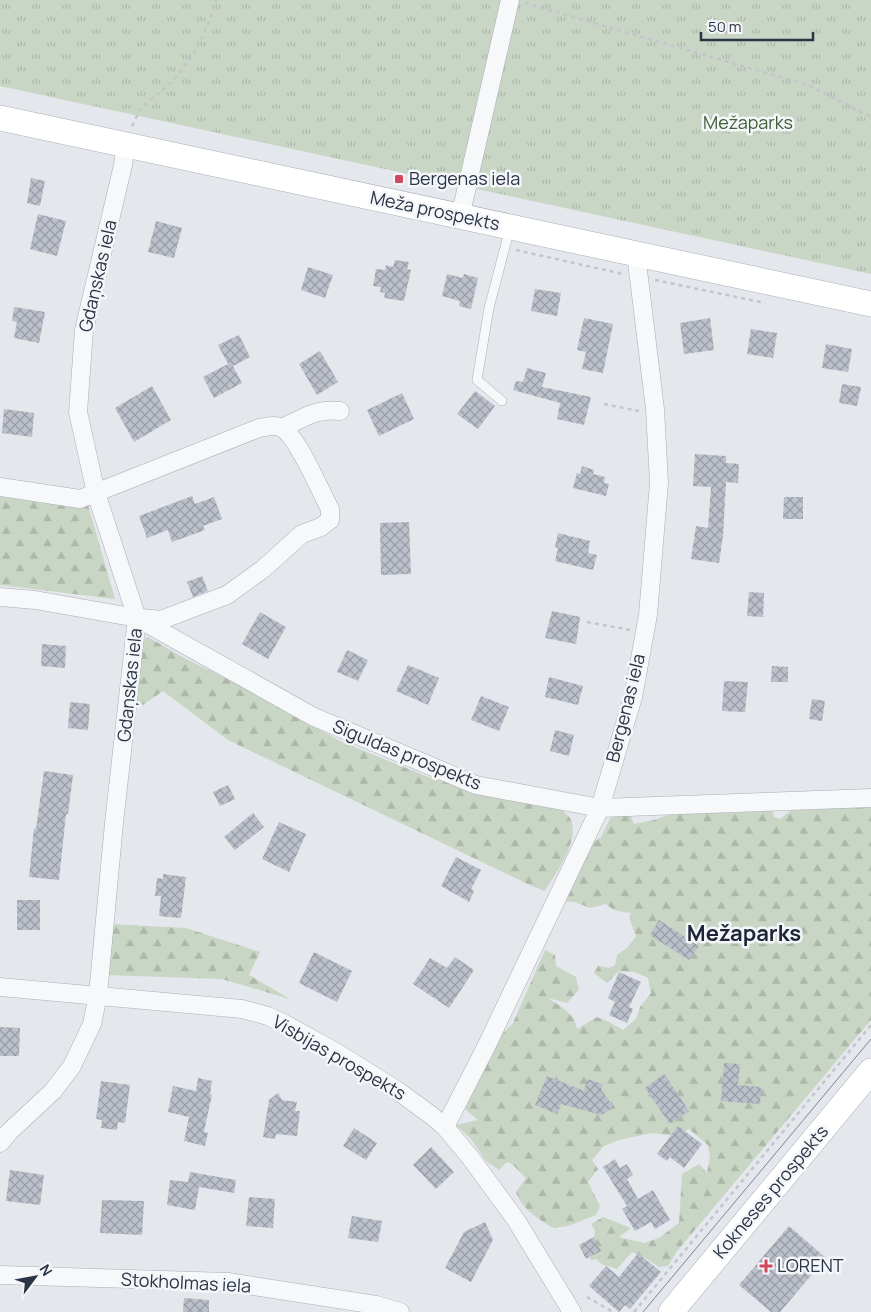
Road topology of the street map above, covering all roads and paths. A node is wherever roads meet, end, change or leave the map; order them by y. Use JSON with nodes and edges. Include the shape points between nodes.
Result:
{"nodes":[{"id":1,"x":216,"y":0,"type":"edge"},
{"id":2,"x":510,"y":0,"type":"edge"},
{"id":3,"x":516,"y":0,"type":"edge"},
{"id":4,"x":871,"y":117,"type":"edge"},
{"id":5,"x":0,"y":118,"type":"edge"},
{"id":6,"x":128,"y":138,"type":"junction"},
{"id":7,"x":460,"y":217,"type":"junction"},
{"id":8,"x":507,"y":238,"type":"junction"},
{"id":9,"x":637,"y":265,"type":"junction"},
{"id":10,"x":871,"y":304,"type":"edge"},
{"id":11,"x":774,"y":305,"type":"dead end"},
{"id":12,"x":502,"y":401,"type":"dead end"},
{"id":13,"x":604,"y":404,"type":"dead end"},
{"id":14,"x":640,"y":405,"type":"dead end"},
{"id":15,"x":340,"y":410,"type":"dead end"},
{"id":16,"x":282,"y":428,"type":"junction"},
{"id":17,"x":0,"y":487,"type":"edge"},
{"id":18,"x":96,"y":493,"type":"junction"},
{"id":19,"x":0,"y":597,"type":"edge"},
{"id":20,"x":138,"y":618,"type":"junction"},
{"id":21,"x":587,"y":622,"type":"dead end"},
{"id":22,"x":631,"y":625,"type":"dead end"},
{"id":23,"x":871,"y":798,"type":"edge"},
{"id":24,"x":600,"y":808,"type":"junction"},
{"id":25,"x":0,"y":987,"type":"edge"},
{"id":26,"x":98,"y":995,"type":"junction"},
{"id":27,"x":871,"y":1025,"type":"edge"},
{"id":28,"x":871,"y":1071,"type":"edge"},
{"id":29,"x":445,"y":1128,"type":"junction"},
{"id":30,"x":0,"y":1143,"type":"edge"},
{"id":31,"x":0,"y":1276,"type":"edge"},
{"id":32,"x":587,"y":1297,"type":"dead end"},
{"id":33,"x":373,"y":1309,"type":"edge"},
{"id":34,"x":400,"y":1312,"type":"edge"},
{"id":35,"x":572,"y":1312,"type":"edge"},
{"id":36,"x":613,"y":1312,"type":"edge"},
{"id":37,"x":634,"y":1312,"type":"edge"},
{"id":38,"x":671,"y":1312,"type":"edge"}],
"edges":[{"from":1,"to":6,"type":"path","via":[[210,23],[188,62],[142,108]]},
{"from":2,"to":7,"type":"street"},
{"from":3,"to":4,"type":"path","via":[[808,86]]},
{"from":5,"to":6,"type":"street","name":"Meža prospekts"},
{"from":6,"to":7,"type":"street","name":"Meža prospekts"},
{"from":6,"to":18,"type":"street","name":"Gdaņskas iela","via":[[84,330],[78,412]]},
{"from":7,"to":8,"type":"street","name":"Meža prospekts"},
{"from":8,"to":9,"type":"street","name":"Meža prospekts"},
{"from":8,"to":9,"type":"path"},
{"from":8,"to":12,"type":"lane","via":[[489,308],[477,380]]},
{"from":9,"to":10,"type":"street","name":"Meža prospekts"},
{"from":9,"to":11,"type":"path"},
{"from":9,"to":24,"type":"street","name":"Bergenas iela","via":[[655,409],[659,483],[647,622],[633,697]]},
{"from":13,"to":14,"type":"path","via":[[640,411]]},
{"from":15,"to":16,"type":"street","via":[[326,409],[313,413]]},
{"from":16,"to":18,"type":"street","via":[[259,428]]},
{"from":16,"to":20,"type":"street","via":[[294,438],[330,509],[330,520],[302,534],[263,569],[227,594],[160,620]]},
{"from":17,"to":18,"type":"street","via":[[80,499]]},
{"from":18,"to":20,"type":"street","name":"Gdaņskas iela"},
{"from":19,"to":20,"type":"street","name":"Siguldas prospekts"},
{"from":20,"to":24,"type":"street","name":"Siguldas prospekts","via":[[314,717],[476,785]]},
{"from":20,"to":26,"type":"street","name":"Gdaņskas iela"},
{"from":21,"to":22,"type":"path","via":[[629,630]]},
{"from":23,"to":24,"type":"street","name":"Siguldas prospekts"},
{"from":24,"to":29,"type":"street","name":"Bergenas iela"},
{"from":25,"to":26,"type":"street","name":"Visbijas prospekts"},
{"from":26,"to":29,"type":"street","name":"Visbijas prospekts","via":[[242,1009],[268,1016],[355,1064],[414,1102]]},
{"from":26,"to":30,"type":"street","name":"Gdaņskas iela","via":[[92,1024],[72,1066],[53,1091]]},
{"from":27,"to":37,"type":"path"},
{"from":28,"to":38,"type":"street","name":"Kokneses prospekts"},
{"from":29,"to":35,"type":"street","name":"Visbijas prospekts","via":[[516,1220]]},
{"from":31,"to":33,"type":"street","name":"Stokholmas iela","via":[[228,1282]]},
{"from":32,"to":36,"type":"path"},
{"from":33,"to":34,"type":"street","name":"Stokholmas iela"}]}
